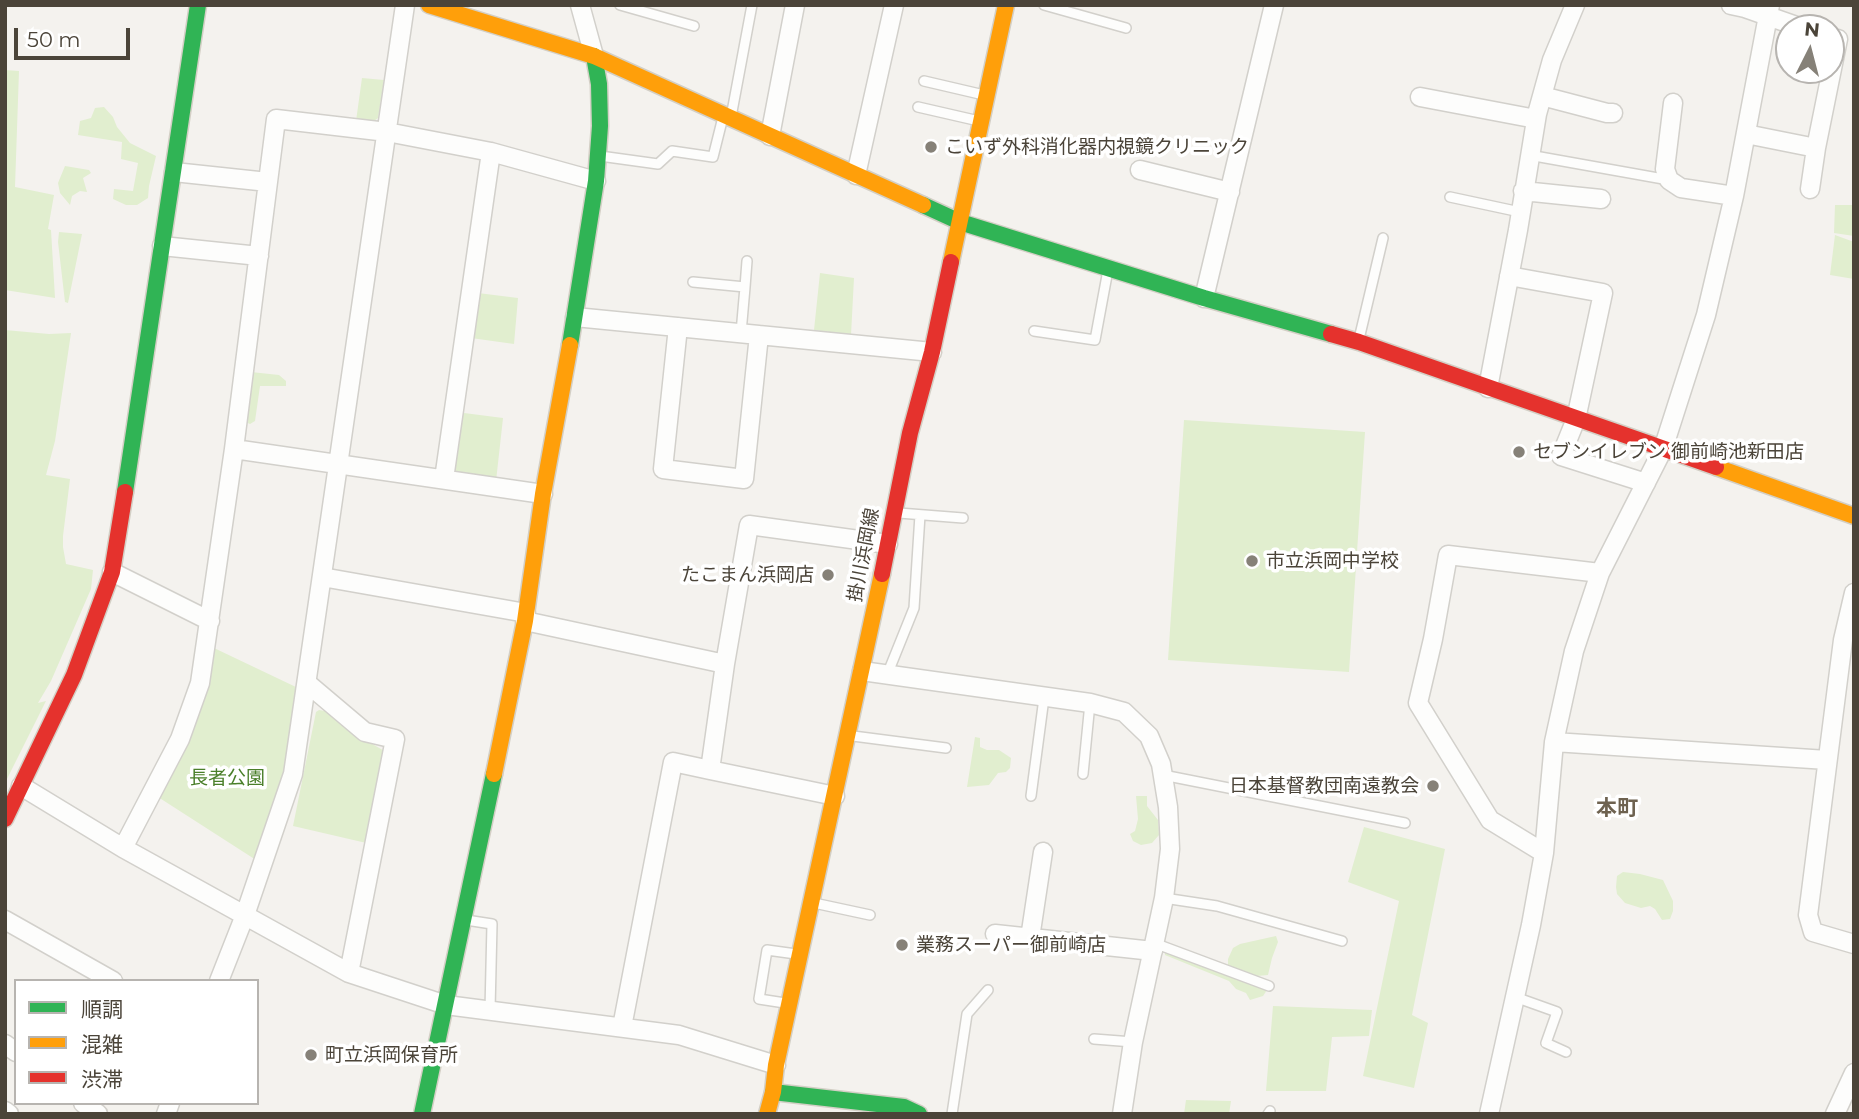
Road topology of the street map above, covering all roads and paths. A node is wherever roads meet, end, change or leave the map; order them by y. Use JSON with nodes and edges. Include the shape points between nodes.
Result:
{"nodes":[{"id":1,"x":198,"y":5,"type":"edge"},
{"id":2,"x":405,"y":5,"type":"edge"},
{"id":3,"x":429,"y":5,"type":"edge"},
{"id":4,"x":580,"y":5,"type":"edge"},
{"id":5,"x":620,"y":5,"type":"edge"},
{"id":6,"x":752,"y":5,"type":"edge"},
{"id":7,"x":795,"y":5,"type":"edge"},
{"id":8,"x":894,"y":5,"type":"edge"},
{"id":9,"x":1006,"y":5,"type":"edge"},
{"id":10,"x":1044,"y":5,"type":"edge"},
{"id":11,"x":1274,"y":5,"type":"edge"},
{"id":12,"x":1575,"y":5,"type":"edge"},
{"id":13,"x":1731,"y":5,"type":"edge"},
{"id":14,"x":1769,"y":11,"type":"edge"},
{"id":15,"x":694,"y":26,"type":"dead end"},
{"id":16,"x":1126,"y":28,"type":"dead end"},
{"id":17,"x":594,"y":56,"type":"junction"},
{"id":18,"x":924,"y":81,"type":"dead end"},
{"id":19,"x":1831,"y":84,"type":"edge"},
{"id":20,"x":986,"y":96,"type":"junction"},
{"id":21,"x":1542,"y":96,"type":"junction"},
{"id":22,"x":1420,"y":97,"type":"dead end"},
{"id":23,"x":1673,"y":103,"type":"dead end"},
{"id":24,"x":918,"y":107,"type":"dead end"},
{"id":25,"x":1613,"y":113,"type":"dead end"},
{"id":26,"x":727,"y":116,"type":"junction"},
{"id":27,"x":1536,"y":120,"type":"junction"},
{"id":28,"x":981,"y":121,"type":"junction"},
{"id":29,"x":387,"y":132,"type":"junction"},
{"id":30,"x":1746,"y":134,"type":"junction"},
{"id":31,"x":770,"y":136,"type":"junction"},
{"id":32,"x":1816,"y":148,"type":"junction"},
{"id":33,"x":491,"y":152,"type":"junction"},
{"id":34,"x":1529,"y":155,"type":"junction"},
{"id":35,"x":598,"y":156,"type":"junction"},
{"id":36,"x":1140,"y":170,"type":"dead end"},
{"id":37,"x":174,"y":172,"type":"junction"},
{"id":38,"x":856,"y":175,"type":"junction"},
{"id":39,"x":1669,"y":180,"type":"junction"},
{"id":40,"x":268,"y":181,"type":"junction"},
{"id":41,"x":596,"y":181,"type":"junction"},
{"id":42,"x":1810,"y":189,"type":"dead end"},
{"id":43,"x":1523,"y":191,"type":"junction"},
{"id":44,"x":1230,"y":192,"type":"junction"},
{"id":45,"x":1734,"y":196,"type":"junction"},
{"id":46,"x":1450,"y":197,"type":"dead end"},
{"id":47,"x":1601,"y":199,"type":"dead end"},
{"id":48,"x":1520,"y":212,"type":"junction"},
{"id":49,"x":960,"y":222,"type":"junction"},
{"id":50,"x":1383,"y":238,"type":"dead end"},
{"id":51,"x":162,"y":246,"type":"junction"},
{"id":52,"x":259,"y":256,"type":"junction"},
{"id":53,"x":747,"y":261,"type":"dead end"},
{"id":54,"x":1108,"y":268,"type":"junction"},
{"id":55,"x":1509,"y":276,"type":"junction"},
{"id":56,"x":693,"y":282,"type":"dead end"},
{"id":57,"x":745,"y":287,"type":"junction"},
{"id":58,"x":1204,"y":298,"type":"junction"},
{"id":59,"x":575,"y":317,"type":"junction"},
{"id":60,"x":678,"y":327,"type":"junction"},
{"id":61,"x":1034,"y":331,"type":"dead end"},
{"id":62,"x":750,"y":334,"type":"junction"},
{"id":63,"x":1359,"y":342,"type":"junction"},
{"id":64,"x":932,"y":352,"type":"junction"},
{"id":65,"x":1488,"y":388,"type":"junction"},
{"id":66,"x":1576,"y":419,"type":"junction"},
{"id":67,"x":234,"y":449,"type":"junction"},
{"id":68,"x":1664,"y":449,"type":"junction"},
{"id":69,"x":339,"y":463,"type":"junction"},
{"id":70,"x":444,"y":479,"type":"junction"},
{"id":71,"x":1646,"y":483,"type":"junction"},
{"id":72,"x":543,"y":495,"type":"junction"},
{"id":73,"x":894,"y":513,"type":"junction"},
{"id":74,"x":920,"y":515,"type":"junction"},
{"id":75,"x":1854,"y":516,"type":"edge"},
{"id":76,"x":963,"y":518,"type":"dead end"},
{"id":77,"x":888,"y":544,"type":"junction"},
{"id":78,"x":112,"y":572,"type":"junction"},
{"id":79,"x":1600,"y":573,"type":"junction"},
{"id":80,"x":322,"y":577,"type":"junction"},
{"id":81,"x":1854,"y":593,"type":"edge"},
{"id":82,"x":525,"y":617,"type":"junction"},
{"id":83,"x":210,"y":621,"type":"junction"},
{"id":84,"x":725,"y":664,"type":"junction"},
{"id":85,"x":862,"y":671,"type":"junction"},
{"id":86,"x":887,"y":675,"type":"junction"},
{"id":87,"x":307,"y":683,"type":"junction"},
{"id":88,"x":1044,"y":698,"type":"junction"},
{"id":89,"x":1090,"y":703,"type":"junction"},
{"id":90,"x":848,"y":735,"type":"junction"},
{"id":91,"x":1554,"y":742,"type":"junction"},
{"id":92,"x":946,"y":748,"type":"dead end"},
{"id":93,"x":1827,"y":760,"type":"junction"},
{"id":94,"x":710,"y":770,"type":"junction"},
{"id":95,"x":1083,"y":774,"type":"dead end"},
{"id":96,"x":1163,"y":775,"type":"junction"},
{"id":97,"x":21,"y":786,"type":"junction"},
{"id":98,"x":835,"y":796,"type":"junction"},
{"id":99,"x":1031,"y":796,"type":"dead end"},
{"id":100,"x":5,"y":819,"type":"edge"},
{"id":101,"x":1405,"y":823,"type":"dead end"},
{"id":102,"x":122,"y":848,"type":"junction"},
{"id":103,"x":1043,"y":852,"type":"dead end"},
{"id":104,"x":1544,"y":853,"type":"junction"},
{"id":105,"x":1164,"y":898,"type":"junction"},
{"id":106,"x":813,"y":903,"type":"junction"},
{"id":107,"x":245,"y":915,"type":"junction"},
{"id":108,"x":870,"y":915,"type":"dead end"},
{"id":109,"x":464,"y":919,"type":"junction"},
{"id":110,"x":5,"y":920,"type":"edge"},
{"id":111,"x":995,"y":934,"type":"dead end"},
{"id":112,"x":1030,"y":938,"type":"junction"},
{"id":113,"x":1342,"y":941,"type":"dead end"},
{"id":114,"x":1854,"y":944,"type":"edge"},
{"id":115,"x":1153,"y":947,"type":"junction"},
{"id":116,"x":801,"y":955,"type":"junction"},
{"id":117,"x":349,"y":973,"type":"junction"},
{"id":118,"x":109,"y":979,"type":"edge"},
{"id":119,"x":220,"y":979,"type":"edge"},
{"id":120,"x":1269,"y":986,"type":"dead end"},
{"id":121,"x":988,"y":990,"type":"dead end"},
{"id":122,"x":1515,"y":997,"type":"junction"},
{"id":123,"x":446,"y":1004,"type":"junction"},
{"id":124,"x":790,"y":1004,"type":"junction"},
{"id":125,"x":490,"y":1010,"type":"junction"},
{"id":126,"x":622,"y":1027,"type":"junction"},
{"id":127,"x":1094,"y":1039,"type":"dead end"},
{"id":128,"x":1133,"y":1042,"type":"junction"},
{"id":129,"x":1566,"y":1052,"type":"dead end"},
{"id":130,"x":776,"y":1065,"type":"junction"},
{"id":131,"x":1854,"y":1073,"type":"edge"},
{"id":132,"x":773,"y":1092,"type":"junction"},
{"id":133,"x":422,"y":1114,"type":"edge"},
{"id":134,"x":767,"y":1114,"type":"edge"},
{"id":135,"x":919,"y":1114,"type":"edge"},
{"id":136,"x":952,"y":1114,"type":"edge"},
{"id":137,"x":1122,"y":1114,"type":"edge"},
{"id":138,"x":1489,"y":1114,"type":"edge"},
{"id":139,"x":1835,"y":1114,"type":"edge"}],
"edges":[{"from":1,"to":37,"type":"street"},
{"from":2,"to":29,"type":"street"},
{"from":3,"to":17,"type":"street"},
{"from":4,"to":17,"type":"street"},
{"from":5,"to":15,"type":"lane"},
{"from":6,"to":26,"type":"lane"},
{"from":7,"to":31,"type":"street"},
{"from":8,"to":38,"type":"street"},
{"from":9,"to":20,"type":"street","name":"掛川浜岡線"},
{"from":10,"to":16,"type":"lane"},
{"from":11,"to":44,"type":"street"},
{"from":12,"to":21,"type":"street"},
{"from":13,"to":14,"type":"street"},
{"from":14,"to":30,"type":"street"},
{"from":17,"to":26,"type":"street"},
{"from":17,"to":35,"type":"street","via":[[599,83]]},
{"from":18,"to":20,"type":"lane"},
{"from":19,"to":32,"type":"street"},
{"from":20,"to":28,"type":"street","name":"掛川浜岡線"},
{"from":21,"to":25,"type":"street"},
{"from":21,"to":27,"type":"street"},
{"from":22,"to":27,"type":"street"},
{"from":23,"to":39,"type":"street","via":[[1665,169]]},
{"from":24,"to":28,"type":"lane"},
{"from":26,"to":31,"type":"street"},
{"from":26,"to":35,"type":"lane","via":[[713,157],[672,151],[657,164]]},
{"from":27,"to":34,"type":"street"},
{"from":28,"to":49,"type":"street","name":"掛川浜岡線"},
{"from":29,"to":33,"type":"street"},
{"from":29,"to":40,"type":"street","via":[[276,119]]},
{"from":29,"to":69,"type":"street"},
{"from":30,"to":32,"type":"street"},
{"from":30,"to":45,"type":"street"},
{"from":31,"to":38,"type":"street"},
{"from":32,"to":42,"type":"street"},
{"from":33,"to":41,"type":"street"},
{"from":33,"to":70,"type":"street"},
{"from":34,"to":39,"type":"lane"},
{"from":34,"to":43,"type":"street"},
{"from":35,"to":41,"type":"street"},
{"from":36,"to":44,"type":"street"},
{"from":37,"to":40,"type":"street"},
{"from":37,"to":51,"type":"street"},
{"from":38,"to":49,"type":"street"},
{"from":39,"to":45,"type":"street","via":[[1681,188]]},
{"from":40,"to":52,"type":"street"},
{"from":41,"to":59,"type":"street"},
{"from":43,"to":47,"type":"street"},
{"from":43,"to":48,"type":"street"},
{"from":44,"to":58,"type":"street"},
{"from":45,"to":68,"type":"street","via":[[1706,315]]},
{"from":46,"to":48,"type":"lane"},
{"from":48,"to":55,"type":"street"},
{"from":49,"to":54,"type":"street"},
{"from":49,"to":64,"type":"street","name":"掛川浜岡線"},
{"from":50,"to":63,"type":"lane"},
{"from":51,"to":52,"type":"street"},
{"from":51,"to":78,"type":"street"},
{"from":52,"to":67,"type":"street"},
{"from":53,"to":57,"type":"lane"},
{"from":54,"to":58,"type":"street"},
{"from":54,"to":61,"type":"lane","via":[[1095,340]]},
{"from":55,"to":65,"type":"street"},
{"from":55,"to":66,"type":"street","via":[[1603,293]]},
{"from":56,"to":57,"type":"lane"},
{"from":57,"to":62,"type":"lane"},
{"from":58,"to":63,"type":"street"},
{"from":59,"to":60,"type":"street"},
{"from":59,"to":72,"type":"street"},
{"from":60,"to":62,"type":"street"},
{"from":60,"to":62,"type":"street","via":[[663,469],[744,479]]},
{"from":62,"to":64,"type":"street"},
{"from":63,"to":65,"type":"street"},
{"from":64,"to":73,"type":"street","name":"掛川浜岡線"},
{"from":65,"to":66,"type":"street"},
{"from":66,"to":68,"type":"street"},
{"from":66,"to":71,"type":"street","via":[[1561,456]]},
{"from":67,"to":69,"type":"street"},
{"from":67,"to":83,"type":"street"},
{"from":68,"to":71,"type":"street"},
{"from":68,"to":75,"type":"street"},
{"from":69,"to":70,"type":"street"},
{"from":69,"to":80,"type":"street"},
{"from":70,"to":72,"type":"street"},
{"from":71,"to":79,"type":"street"},
{"from":72,"to":82,"type":"street"},
{"from":73,"to":74,"type":"lane"},
{"from":73,"to":77,"type":"street","name":"掛川浜岡線"},
{"from":74,"to":76,"type":"lane"},
{"from":74,"to":86,"type":"lane","via":[[914,608]]},
{"from":77,"to":84,"type":"street","via":[[749,525]]},
{"from":77,"to":85,"type":"street","name":"掛川浜岡線"},
{"from":78,"to":83,"type":"street"},
{"from":78,"to":97,"type":"street","via":[[74,675]]},
{"from":79,"to":91,"type":"street","via":[[1574,651]]},
{"from":79,"to":104,"type":"street","via":[[1448,555],[1419,703],[1490,820]]},
{"from":80,"to":82,"type":"street"},
{"from":80,"to":87,"type":"street"},
{"from":81,"to":93,"type":"street"},
{"from":82,"to":84,"type":"street"},
{"from":82,"to":109,"type":"street"},
{"from":83,"to":102,"type":"street","via":[[200,683],[180,739]]},
{"from":84,"to":94,"type":"street"},
{"from":85,"to":86,"type":"street"},
{"from":85,"to":90,"type":"street","name":"掛川浜岡線"},
{"from":86,"to":88,"type":"street"},
{"from":87,"to":107,"type":"street","via":[[293,774]]},
{"from":87,"to":117,"type":"street","via":[[365,732],[395,739]]},
{"from":88,"to":89,"type":"street"},
{"from":88,"to":99,"type":"lane"},
{"from":89,"to":95,"type":"lane"},
{"from":89,"to":96,"type":"street","via":[[1124,712],[1149,736]]},
{"from":90,"to":92,"type":"lane"},
{"from":90,"to":98,"type":"street","name":"掛川浜岡線"},
{"from":91,"to":93,"type":"street"},
{"from":91,"to":104,"type":"street"},
{"from":93,"to":114,"type":"street","via":[[1808,915],[1813,932]]},
{"from":94,"to":98,"type":"street"},
{"from":94,"to":126,"type":"street","via":[[673,762]]},
{"from":96,"to":101,"type":"lane"},
{"from":96,"to":105,"type":"street","via":[[1170,849]]},
{"from":97,"to":100,"type":"street"},
{"from":97,"to":102,"type":"street"},
{"from":98,"to":106,"type":"street","name":"掛川浜岡線"},
{"from":102,"to":107,"type":"street"},
{"from":103,"to":112,"type":"street"},
{"from":104,"to":122,"type":"street"},
{"from":105,"to":113,"type":"lane","via":[[1217,906]]},
{"from":105,"to":115,"type":"street"},
{"from":106,"to":108,"type":"lane"},
{"from":106,"to":116,"type":"street","name":"掛川浜岡線"},
{"from":107,"to":117,"type":"street"},
{"from":107,"to":119,"type":"street"},
{"from":109,"to":123,"type":"street"},
{"from":109,"to":125,"type":"lane","via":[[492,925]]},
{"from":110,"to":118,"type":"street"},
{"from":111,"to":112,"type":"street"},
{"from":112,"to":115,"type":"street"},
{"from":115,"to":120,"type":"lane"},
{"from":115,"to":128,"type":"street"},
{"from":116,"to":124,"type":"street","name":"掛川浜岡線"},
{"from":116,"to":124,"type":"lane","via":[[767,950],[759,999]]},
{"from":117,"to":123,"type":"street"},
{"from":121,"to":136,"type":"lane","via":[[967,1014]]},
{"from":122,"to":129,"type":"lane","via":[[1557,1012],[1546,1043]]},
{"from":122,"to":138,"type":"street"},
{"from":123,"to":125,"type":"street"},
{"from":123,"to":133,"type":"street"},
{"from":124,"to":130,"type":"street","name":"掛川浜岡線"},
{"from":125,"to":126,"type":"street"},
{"from":126,"to":130,"type":"street","via":[[680,1035]]},
{"from":127,"to":128,"type":"lane"},
{"from":128,"to":137,"type":"street"},
{"from":130,"to":132,"type":"street","name":"掛川浜岡線"},
{"from":131,"to":139,"type":"street"},
{"from":132,"to":134,"type":"street","name":"掛川浜岡線"},
{"from":132,"to":135,"type":"street","via":[[904,1107]]}]}
